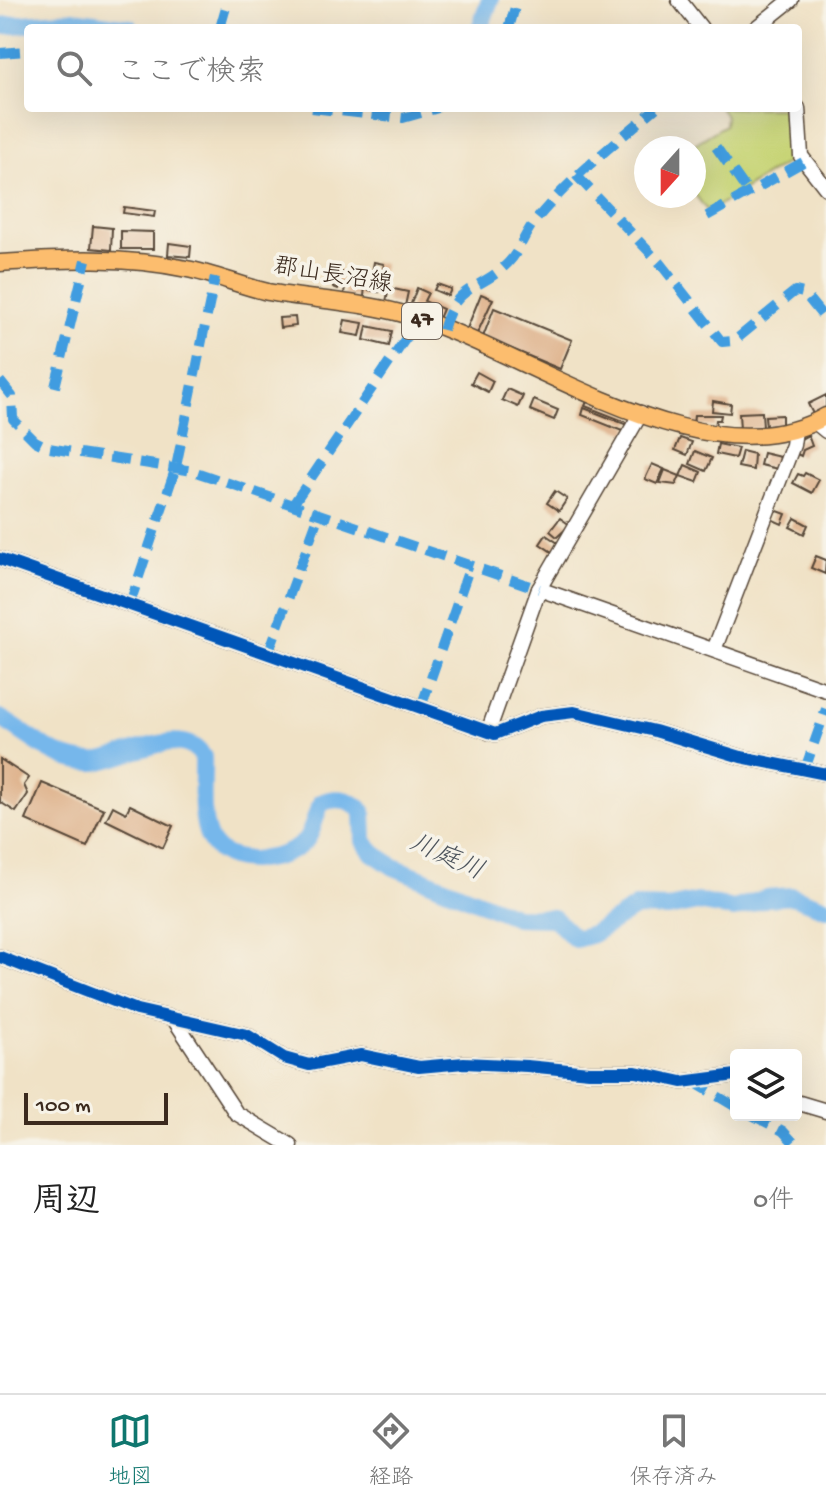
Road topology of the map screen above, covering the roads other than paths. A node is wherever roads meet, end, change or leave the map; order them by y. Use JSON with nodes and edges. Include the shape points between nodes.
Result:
{"nodes":[{"id":1,"x":679,"y":0,"type":"edge"},
{"id":2,"x":791,"y":0,"type":"edge"},
{"id":3,"x":698,"y":24,"type":"edge"},
{"id":4,"x":766,"y":24,"type":"edge"},
{"id":5,"x":798,"y":112,"type":"edge"},
{"id":6,"x":826,"y":188,"type":"edge"},
{"id":7,"x":0,"y":263,"type":"edge"},
{"id":8,"x":641,"y":413,"type":"junction"},
{"id":9,"x":822,"y":423,"type":"edge"},
{"id":10,"x":795,"y":430,"type":"junction"},
{"id":11,"x":0,"y":559,"type":"edge"},
{"id":12,"x":539,"y":589,"type":"junction"},
{"id":13,"x":714,"y":650,"type":"junction"},
{"id":14,"x":826,"y":690,"type":"edge"},
{"id":15,"x":488,"y":732,"type":"junction"},
{"id":16,"x":826,"y":774,"type":"edge"},
{"id":17,"x":0,"y":957,"type":"edge"},
{"id":18,"x":174,"y":1019,"type":"junction"},
{"id":19,"x":730,"y":1076,"type":"edge"},
{"id":20,"x":802,"y":1104,"type":"edge"},
{"id":21,"x":826,"y":1111,"type":"edge"},
{"id":22,"x":290,"y":1145,"type":"edge"}],
"edges":[{"from":1,"to":3,"type":"street"},
{"from":2,"to":4,"type":"street"},
{"from":5,"to":6,"type":"street","via":[[801,156]]},
{"from":7,"to":8,"type":"main road","name":"郡山長沼線","number":"47","via":[[66,258],[155,263],[266,291],[398,312]]},
{"from":8,"to":10,"type":"main road","name":"郡山長沼線","number":"47","via":[[702,433]]},
{"from":8,"to":12,"type":"street"},
{"from":9,"to":10,"type":"main road","name":"郡山長沼線","number":"47"},
{"from":10,"to":13,"type":"street"},
{"from":11,"to":15,"type":"street"},
{"from":12,"to":13,"type":"street"},
{"from":12,"to":15,"type":"street"},
{"from":13,"to":14,"type":"street"},
{"from":15,"to":16,"type":"street","via":[[552,713],[574,712]]},
{"from":17,"to":18,"type":"street"},
{"from":18,"to":19,"type":"street","via":[[247,1035],[284,1058],[309,1065],[361,1055],[419,1067],[464,1063],[636,1072],[682,1082]]},
{"from":18,"to":22,"type":"street","via":[[236,1113]]},
{"from":20,"to":21,"type":"street"}]}
